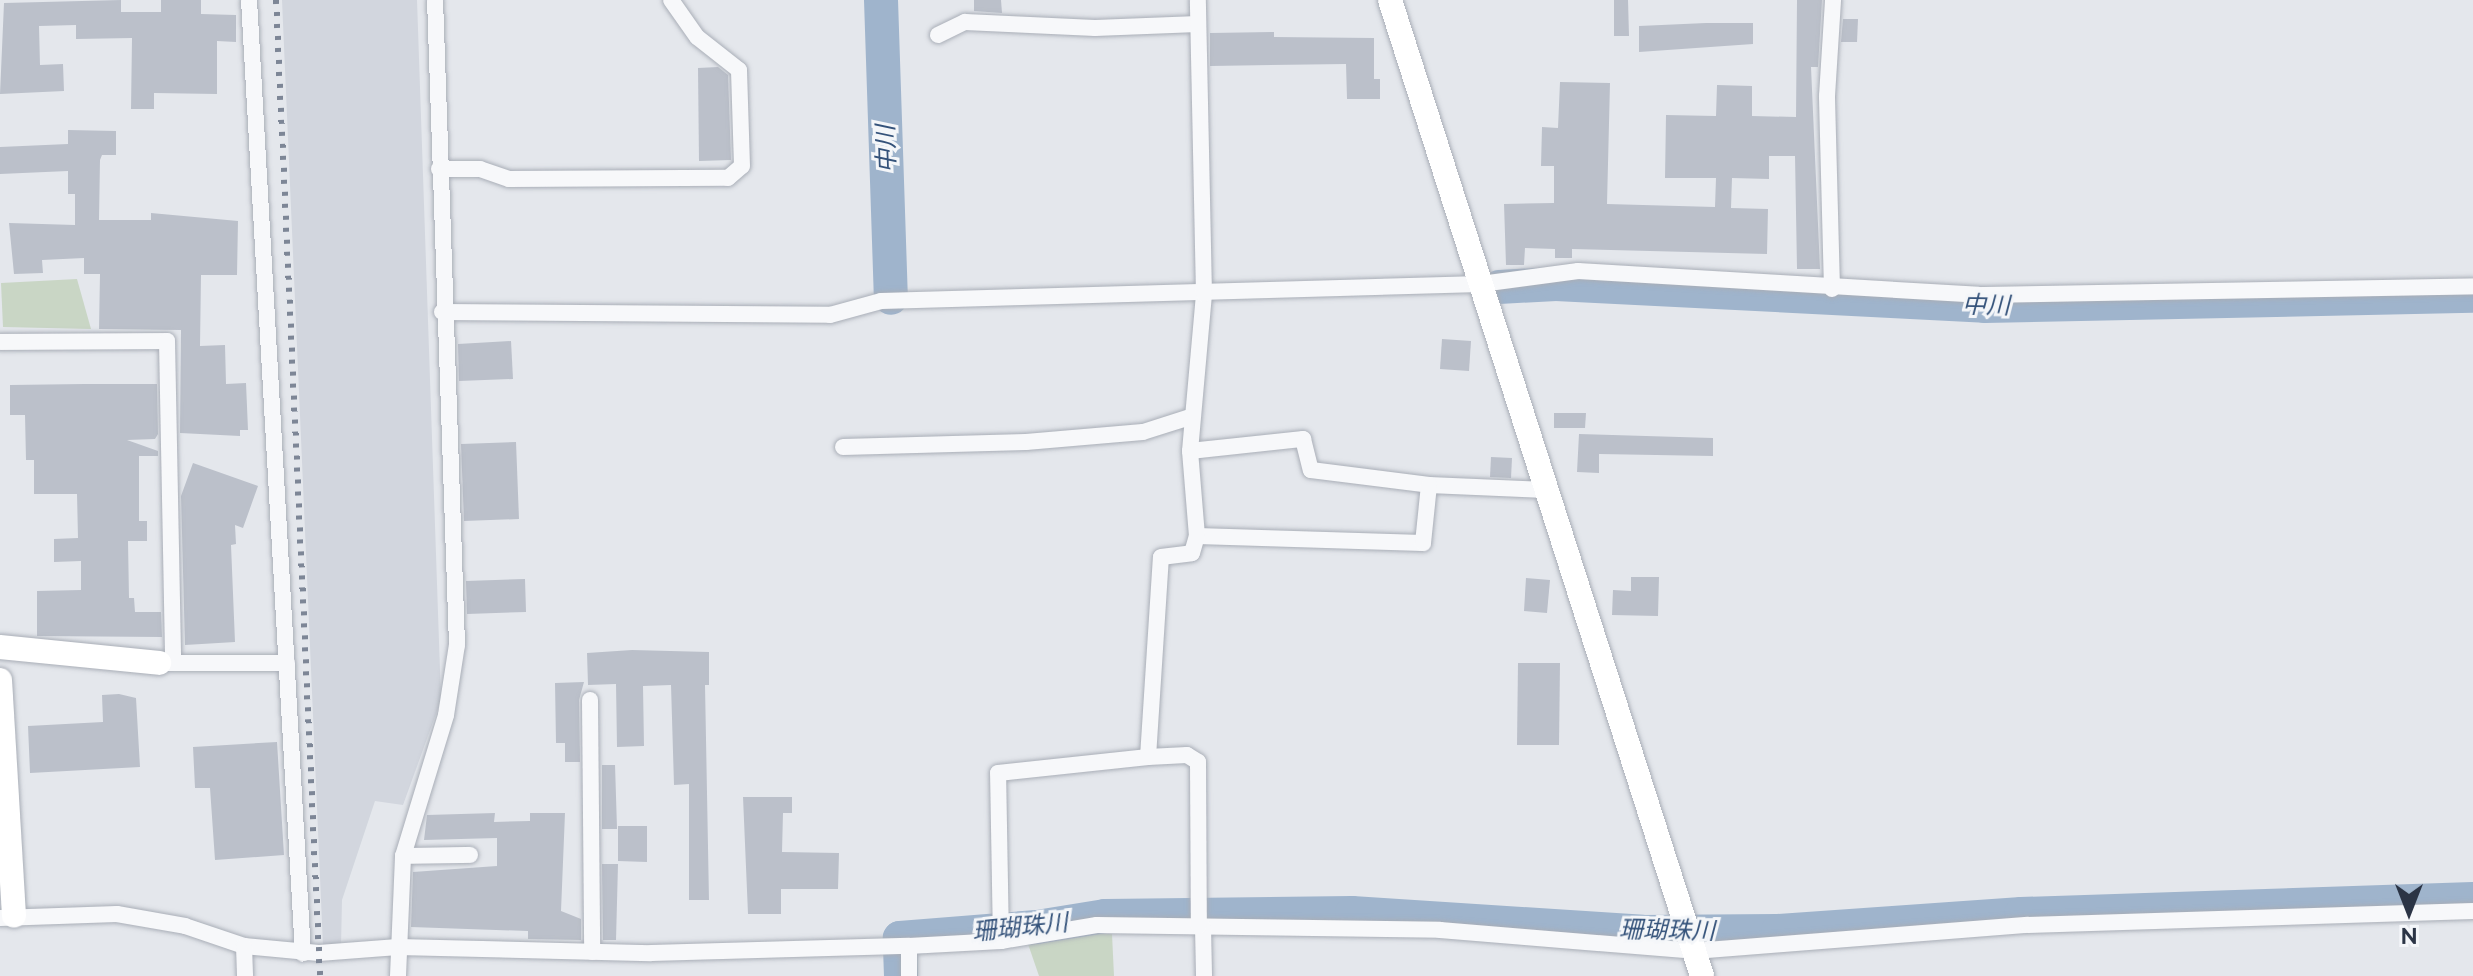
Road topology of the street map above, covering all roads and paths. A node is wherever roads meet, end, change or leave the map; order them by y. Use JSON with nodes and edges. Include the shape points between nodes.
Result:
{"nodes":[{"id":1,"x":249,"y":0,"type":"edge"},
{"id":2,"x":435,"y":0,"type":"edge"},
{"id":3,"x":671,"y":0,"type":"edge"},
{"id":4,"x":1198,"y":0,"type":"edge"},
{"id":5,"x":1390,"y":0,"type":"edge"},
{"id":6,"x":1833,"y":0,"type":"edge"},
{"id":7,"x":1198,"y":24,"type":"junction"},
{"id":8,"x":938,"y":35,"type":"dead end"},
{"id":9,"x":439,"y":169,"type":"junction"},
{"id":10,"x":1481,"y":284,"type":"junction"},
{"id":11,"x":2473,"y":286,"type":"edge"},
{"id":12,"x":1832,"y":289,"type":"junction"},
{"id":13,"x":1204,"y":294,"type":"junction"},
{"id":14,"x":442,"y":312,"type":"junction"},
{"id":15,"x":0,"y":342,"type":"edge"},
{"id":16,"x":1190,"y":417,"type":"junction"},
{"id":17,"x":843,"y":447,"type":"dead end"},
{"id":18,"x":1190,"y":451,"type":"junction"},
{"id":19,"x":1429,"y":485,"type":"junction"},
{"id":20,"x":1546,"y":490,"type":"junction"},
{"id":21,"x":1197,"y":536,"type":"junction"},
{"id":22,"x":0,"y":647,"type":"edge"},
{"id":23,"x":166,"y":663,"type":"junction"},
{"id":24,"x":287,"y":663,"type":"junction"},
{"id":25,"x":0,"y":680,"type":"edge"},
{"id":26,"x":590,"y":700,"type":"dead end"},
{"id":27,"x":1148,"y":757,"type":"junction"},
{"id":28,"x":470,"y":855,"type":"dead end"},
{"id":29,"x":403,"y":856,"type":"junction"},
{"id":30,"x":2473,"y":911,"type":"edge"},
{"id":31,"x":7,"y":917,"type":"edge"},
{"id":32,"x":1201,"y":926,"type":"junction"},
{"id":33,"x":1001,"y":941,"type":"junction"},
{"id":34,"x":244,"y":946,"type":"junction"},
{"id":35,"x":909,"y":946,"type":"junction"},
{"id":36,"x":398,"y":947,"type":"junction"},
{"id":37,"x":1694,"y":951,"type":"junction"},
{"id":38,"x":592,"y":952,"type":"junction"},
{"id":39,"x":303,"y":953,"type":"junction"},
{"id":40,"x":245,"y":976,"type":"edge"},
{"id":41,"x":398,"y":976,"type":"edge"},
{"id":42,"x":909,"y":976,"type":"edge"},
{"id":43,"x":1204,"y":976,"type":"edge"},
{"id":44,"x":1702,"y":976,"type":"edge"}],
"edges":[{"from":1,"to":24,"type":"street"},
{"from":2,"to":9,"type":"street"},
{"from":3,"to":9,"type":"street","via":[[697,37],[739,70],[742,166],[728,178],[509,179],[480,169]]},
{"from":4,"to":7,"type":"street"},
{"from":5,"to":10,"type":"street"},
{"from":6,"to":12,"type":"street","via":[[1827,96]]},
{"from":7,"to":8,"type":"street","via":[[1095,28],[965,22]]},
{"from":7,"to":13,"type":"street"},
{"from":9,"to":14,"type":"street"},
{"from":10,"to":12,"type":"street","via":[[1578,271]]},
{"from":10,"to":13,"type":"street"},
{"from":10,"to":20,"type":"street"},
{"from":11,"to":12,"type":"street","via":[[1978,295]]},
{"from":13,"to":14,"type":"street","via":[[881,301],[815,315]]},
{"from":13,"to":16,"type":"street"},
{"from":14,"to":29,"type":"street","via":[[457,645],[446,715]]},
{"from":15,"to":23,"type":"street","via":[[167,341]]},
{"from":16,"to":17,"type":"street","via":[[1143,432],[1026,442]]},
{"from":16,"to":18,"type":"street"},
{"from":18,"to":19,"type":"street","via":[[1303,439],[1311,470]]},
{"from":18,"to":21,"type":"street"},
{"from":19,"to":20,"type":"street"},
{"from":19,"to":21,"type":"street","via":[[1423,543]]},
{"from":20,"to":37,"type":"street"},
{"from":21,"to":27,"type":"street","via":[[1192,553],[1161,557]]},
{"from":22,"to":23,"type":"street"},
{"from":23,"to":24,"type":"street"},
{"from":24,"to":39,"type":"street"},
{"from":25,"to":31,"type":"street"},
{"from":26,"to":38,"type":"street"},
{"from":27,"to":32,"type":"street","via":[[1187,755],[1198,762]]},
{"from":27,"to":33,"type":"street","via":[[998,773]]},
{"from":28,"to":29,"type":"street"},
{"from":29,"to":36,"type":"street"},
{"from":30,"to":37,"type":"street","via":[[2028,925]]},
{"from":31,"to":34,"type":"street","via":[[148,918]]},
{"from":32,"to":33,"type":"street","via":[[1097,925]]},
{"from":32,"to":37,"type":"street","via":[[1440,930]]},
{"from":32,"to":43,"type":"street"},
{"from":33,"to":35,"type":"street"},
{"from":34,"to":39,"type":"street"},
{"from":34,"to":40,"type":"street"},
{"from":35,"to":38,"type":"street"},
{"from":35,"to":42,"type":"street"},
{"from":36,"to":38,"type":"street"},
{"from":36,"to":39,"type":"street"},
{"from":36,"to":41,"type":"street"},
{"from":37,"to":44,"type":"street"}]}
